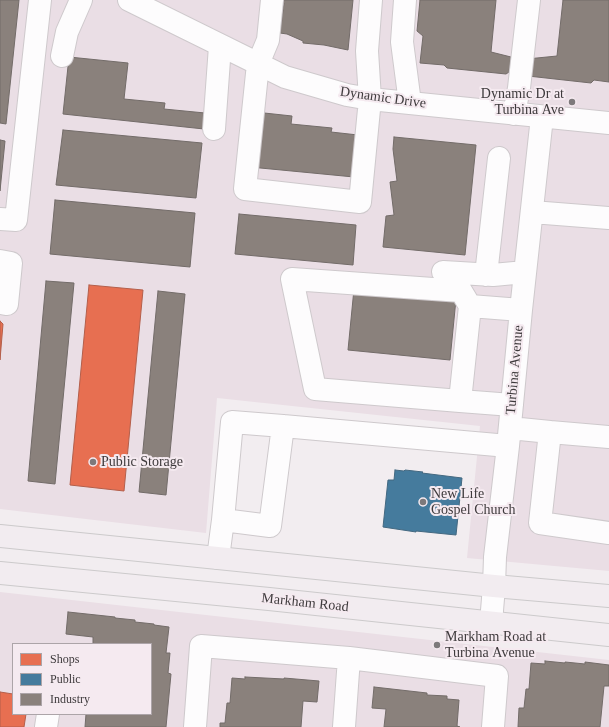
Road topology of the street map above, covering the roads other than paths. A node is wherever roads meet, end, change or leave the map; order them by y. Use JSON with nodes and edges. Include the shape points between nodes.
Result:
{"nodes":[{"id":1,"x":40,"y":0,"type":"edge"},
{"id":2,"x":81,"y":0,"type":"edge"},
{"id":3,"x":129,"y":0,"type":"edge"},
{"id":4,"x":272,"y":0,"type":"edge"},
{"id":5,"x":371,"y":0,"type":"edge"},
{"id":6,"x":405,"y":0,"type":"edge"},
{"id":7,"x":529,"y":0,"type":"edge"},
{"id":8,"x":220,"y":46,"type":"junction"},
{"id":9,"x":62,"y":56,"type":"dead end"},
{"id":10,"x":258,"y":64,"type":"junction"},
{"id":11,"x":370,"y":99,"type":"junction"},
{"id":12,"x":410,"y":103,"type":"junction"},
{"id":13,"x":514,"y":114,"type":"junction"},
{"id":14,"x":542,"y":117,"type":"junction"},
{"id":15,"x":609,"y":123,"type":"edge"},
{"id":16,"x":214,"y":129,"type":"dead end"},
{"id":17,"x":499,"y":158,"type":"dead end"},
{"id":18,"x":532,"y":212,"type":"junction"},
{"id":19,"x":609,"y":218,"type":"edge"},
{"id":20,"x":0,"y":219,"type":"edge"},
{"id":21,"x":0,"y":261,"type":"edge"},
{"id":22,"x":443,"y":272,"type":"dead end"},
{"id":23,"x":525,"y":272,"type":"junction"},
{"id":24,"x":486,"y":275,"type":"junction"},
{"id":25,"x":0,"y":303,"type":"edge"},
{"id":26,"x":470,"y":306,"type":"junction"},
{"id":27,"x":521,"y":310,"type":"junction"},
{"id":28,"x":460,"y":401,"type":"junction"},
{"id":29,"x":512,"y":405,"type":"junction"},
{"id":30,"x":283,"y":426,"type":"junction"},
{"id":31,"x":550,"y":432,"type":"junction"},
{"id":32,"x":509,"y":437,"type":"junction"},
{"id":33,"x":609,"y":437,"type":"edge"},
{"id":34,"x":223,"y":520,"type":"junction"},
{"id":35,"x":609,"y":533,"type":"edge"},
{"id":36,"x":0,"y":536,"type":"edge"},
{"id":37,"x":218,"y":558,"type":"junction"},
{"id":38,"x":0,"y":573,"type":"edge"},
{"id":39,"x":494,"y":586,"type":"junction"},
{"id":40,"x":609,"y":596,"type":"edge"},
{"id":41,"x":491,"y":623,"type":"junction"},
{"id":42,"x":609,"y":635,"type":"edge"},
{"id":43,"x":349,"y":658,"type":"junction"},
{"id":44,"x":48,"y":715,"type":"edge"},
{"id":45,"x":46,"y":727,"type":"edge"},
{"id":46,"x":195,"y":727,"type":"edge"},
{"id":47,"x":344,"y":727,"type":"edge"},
{"id":48,"x":493,"y":727,"type":"edge"}],
"edges":[{"from":1,"to":20,"type":"street","via":[[16,220]]},
{"from":2,"to":9,"type":"street","via":[[67,32]]},
{"from":3,"to":8,"type":"street","name":"Dynamic Drive"},
{"from":4,"to":10,"type":"street","via":[[268,40]]},
{"from":5,"to":11,"type":"street","via":[[367,51]]},
{"from":6,"to":12,"type":"street","via":[[402,42]]},
{"from":7,"to":13,"type":"street"},
{"from":8,"to":10,"type":"street","name":"Dynamic Drive"},
{"from":8,"to":16,"type":"street"},
{"from":10,"to":11,"type":"street","name":"Dynamic Drive","via":[[285,77]]},
{"from":10,"to":11,"type":"street","via":[[246,189],[360,202]]},
{"from":11,"to":12,"type":"street","name":"Dynamic Drive"},
{"from":12,"to":13,"type":"street","name":"Dynamic Drive"},
{"from":13,"to":14,"type":"street","name":"Dynamic Drive"},
{"from":14,"to":15,"type":"street","name":"Dynamic Drive"},
{"from":14,"to":18,"type":"street","name":"Turbina Avenue"},
{"from":17,"to":24,"type":"street"},
{"from":18,"to":19,"type":"street"},
{"from":18,"to":23,"type":"street","name":"Turbina Avenue"},
{"from":21,"to":25,"type":"street","via":[[11,263],[7,304]]},
{"from":22,"to":24,"type":"street"},
{"from":23,"to":24,"type":"street"},
{"from":23,"to":27,"type":"street","name":"Turbina Avenue"},
{"from":26,"to":27,"type":"street"},
{"from":26,"to":28,"type":"street"},
{"from":26,"to":28,"type":"street","via":[[461,291],[292,279],[315,389]]},
{"from":27,"to":29,"type":"street","name":"Turbina Avenue"},
{"from":28,"to":29,"type":"street"},
{"from":29,"to":32,"type":"street","name":"Turbina Avenue"},
{"from":30,"to":32,"type":"street"},
{"from":30,"to":34,"type":"street","via":[[270,526]]},
{"from":30,"to":34,"type":"street","via":[[232,422]]},
{"from":31,"to":32,"type":"street"},
{"from":31,"to":33,"type":"street"},
{"from":31,"to":35,"type":"street","via":[[540,523]]},
{"from":32,"to":39,"type":"street","name":"Turbina Avenue"},
{"from":34,"to":37,"type":"street"},
{"from":36,"to":37,"type":"main road"},
{"from":37,"to":39,"type":"main road"},
{"from":38,"to":41,"type":"main road","name":"Markham Road"},
{"from":39,"to":40,"type":"main road"},
{"from":39,"to":41,"type":"street","name":"Turbina Avenue"},
{"from":41,"to":42,"type":"main road","name":"Markham Road"},
{"from":43,"to":46,"type":"street","via":[[201,646]]},
{"from":43,"to":47,"type":"street"},
{"from":43,"to":48,"type":"street","via":[[497,676]]},
{"from":44,"to":45,"type":"street"}]}
